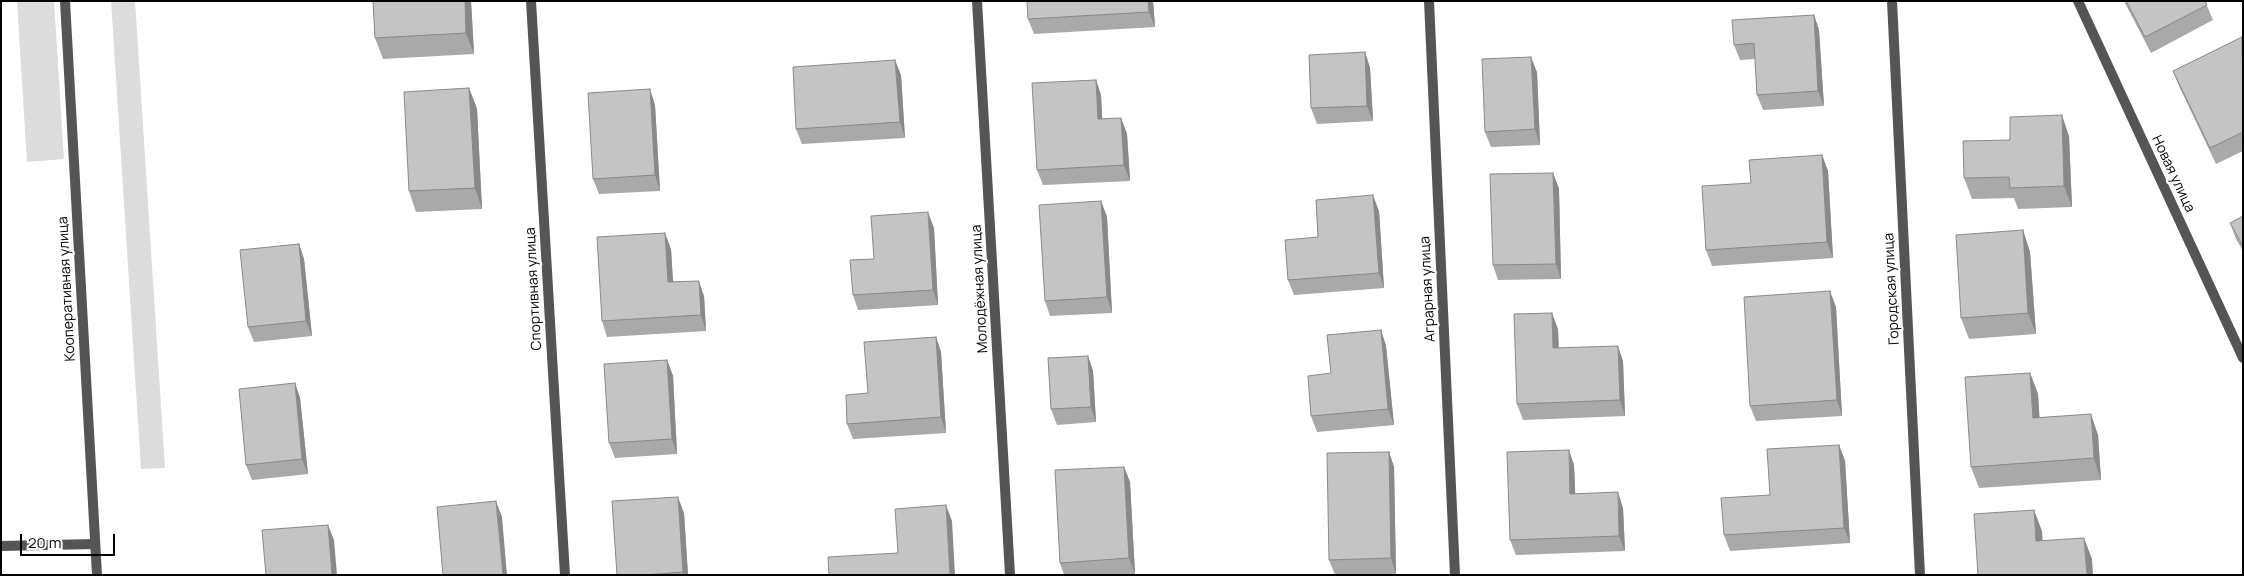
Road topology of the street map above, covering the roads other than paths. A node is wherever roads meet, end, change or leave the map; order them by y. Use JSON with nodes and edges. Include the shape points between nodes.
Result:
{"nodes":[{"id":1,"x":65,"y":1,"type":"edge"},
{"id":2,"x":531,"y":1,"type":"edge"},
{"id":3,"x":977,"y":1,"type":"edge"},
{"id":4,"x":1429,"y":1,"type":"edge"},
{"id":5,"x":1892,"y":1,"type":"edge"},
{"id":6,"x":2078,"y":1,"type":"edge"},
{"id":7,"x":2243,"y":358,"type":"edge"},
{"id":8,"x":95,"y":544,"type":"junction"},
{"id":9,"x":1,"y":546,"type":"edge"},
{"id":10,"x":97,"y":575,"type":"edge"},
{"id":11,"x":565,"y":575,"type":"edge"},
{"id":12,"x":1010,"y":575,"type":"edge"},
{"id":13,"x":1455,"y":575,"type":"edge"},
{"id":14,"x":1920,"y":575,"type":"edge"}],
"edges":[{"from":1,"to":8,"type":"street","name":"Кооперативная улица"},
{"from":2,"to":11,"type":"street","name":"Спортивная улица"},
{"from":3,"to":12,"type":"street","name":"Молодёжная улица"},
{"from":4,"to":13,"type":"street","name":"Аграрная улица"},
{"from":5,"to":14,"type":"street","name":"Городская улица"},
{"from":6,"to":7,"type":"street","name":"Новая улица"},
{"from":8,"to":9,"type":"street"},
{"from":8,"to":10,"type":"street","name":"Кооперативная улица"}]}
